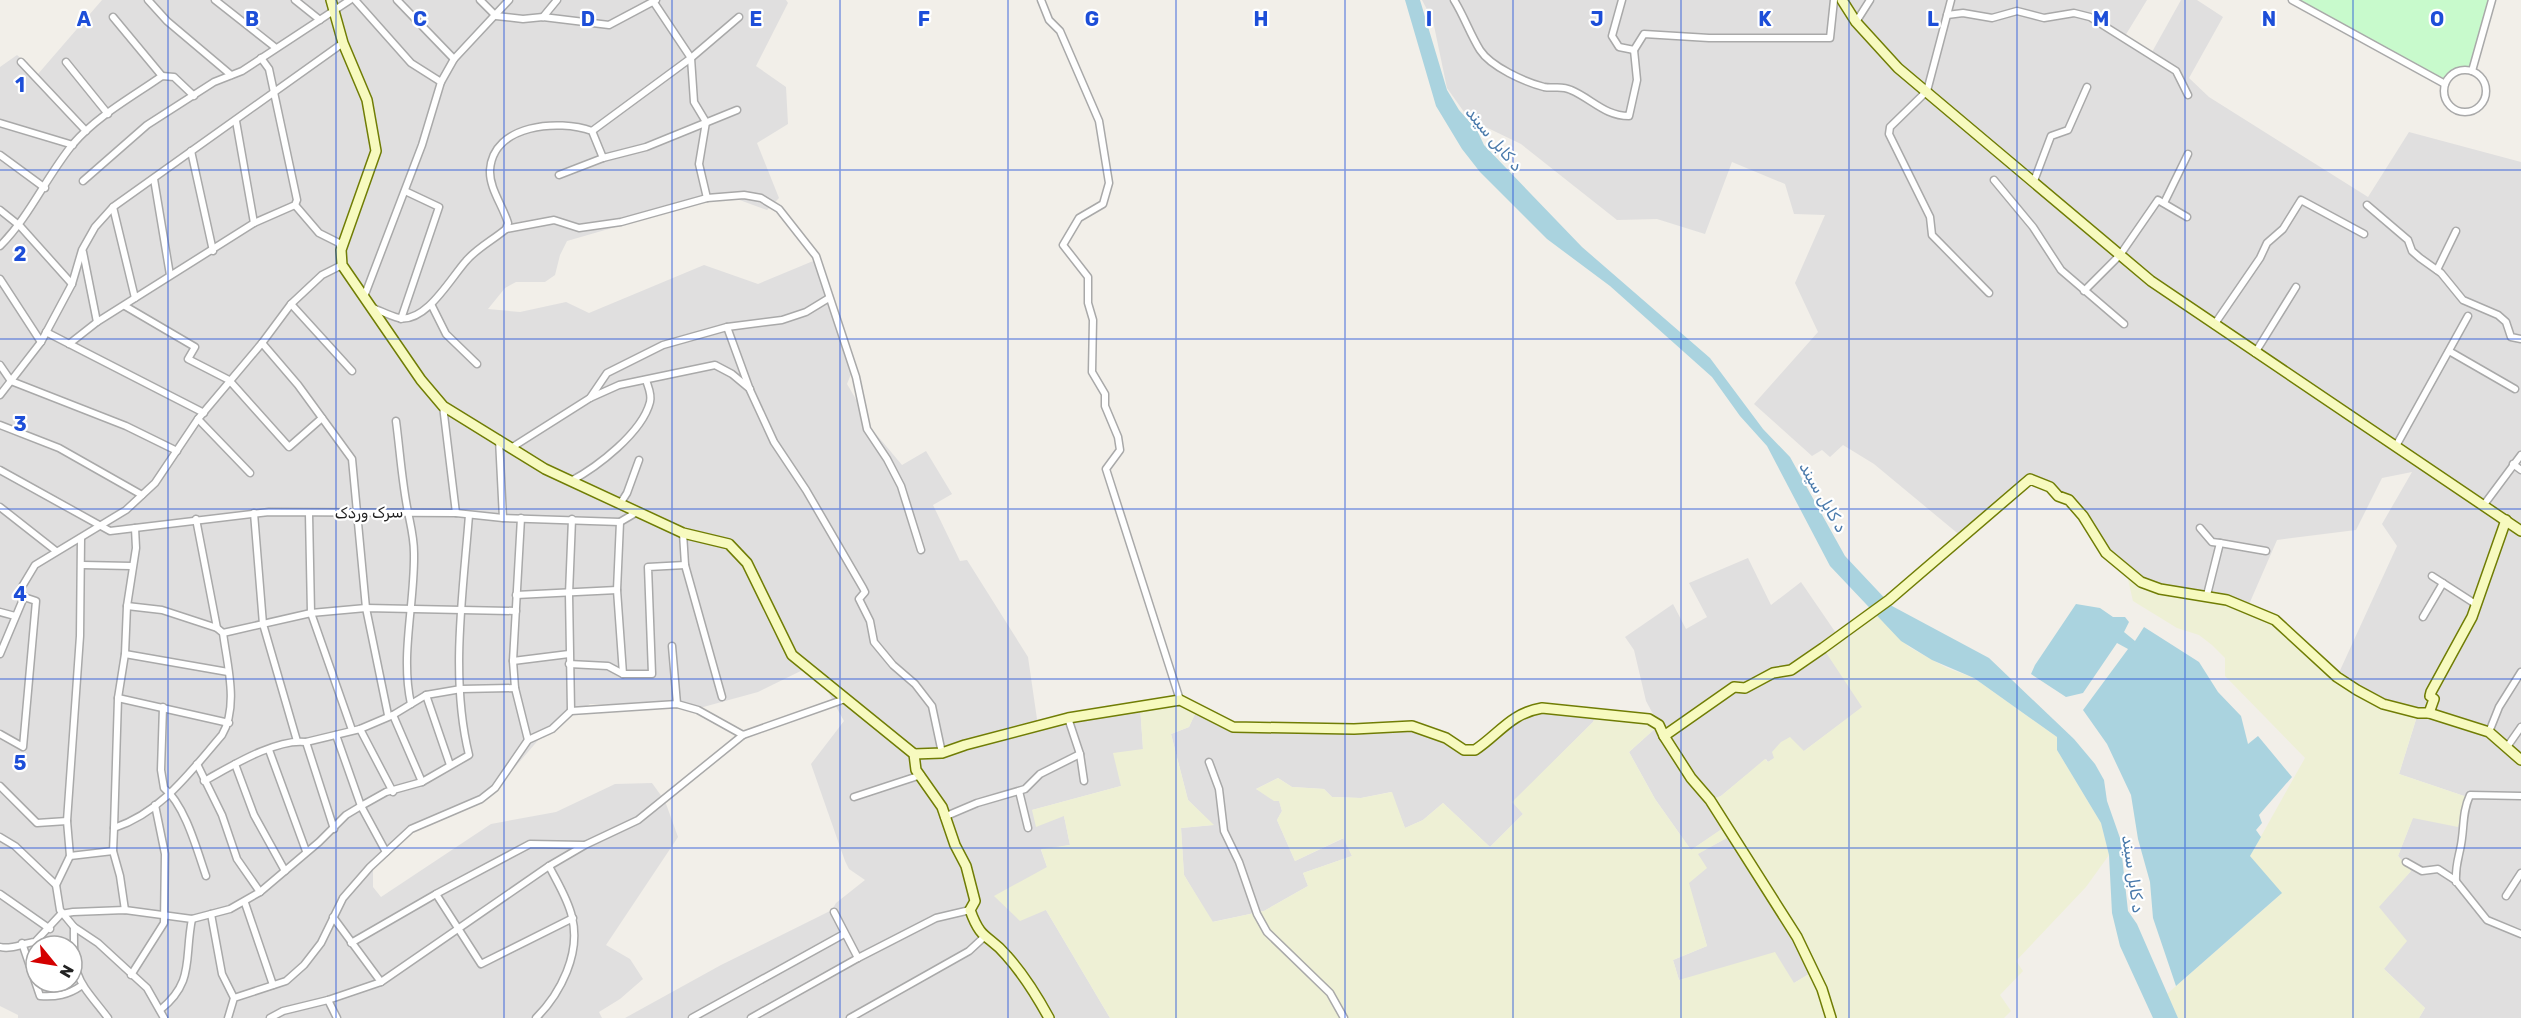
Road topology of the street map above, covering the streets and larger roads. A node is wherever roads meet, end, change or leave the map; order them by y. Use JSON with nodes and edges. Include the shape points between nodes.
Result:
{"nodes":[{"id":1,"x":148,"y":0,"type":"edge"},
{"id":2,"x":215,"y":0,"type":"edge"},
{"id":3,"x":295,"y":0,"type":"edge"},
{"id":4,"x":331,"y":0,"type":"edge"},
{"id":5,"x":350,"y":0,"type":"edge"},
{"id":6,"x":355,"y":0,"type":"edge"},
{"id":7,"x":397,"y":0,"type":"edge"},
{"id":8,"x":480,"y":0,"type":"edge"},
{"id":9,"x":509,"y":0,"type":"edge"},
{"id":10,"x":557,"y":0,"type":"edge"},
{"id":11,"x":1041,"y":0,"type":"edge"},
{"id":12,"x":1454,"y":0,"type":"edge"},
{"id":13,"x":1622,"y":0,"type":"edge"},
{"id":14,"x":1834,"y":0,"type":"edge"},
{"id":15,"x":1842,"y":0,"type":"edge"},
{"id":16,"x":1870,"y":0,"type":"edge"},
{"id":17,"x":1951,"y":0,"type":"edge"},
{"id":18,"x":2292,"y":0,"type":"edge"},
{"id":19,"x":2492,"y":0,"type":"edge"},
{"id":20,"x":655,"y":1,"type":"edge"},
{"id":21,"x":2302,"y":2,"type":"edge"},
{"id":22,"x":333,"y":12,"type":"junction"},
{"id":23,"x":1947,"y":15,"type":"junction"},
{"id":24,"x":496,"y":16,"type":"junction"},
{"id":25,"x":543,"y":16,"type":"junction"},
{"id":26,"x":113,"y":17,"type":"dead end"},
{"id":27,"x":739,"y":17,"type":"dead end"},
{"id":28,"x":320,"y":20,"type":"junction"},
{"id":29,"x":1856,"y":22,"type":"junction"},
{"id":30,"x":343,"y":44,"type":"junction"},
{"id":31,"x":276,"y":48,"type":"junction"},
{"id":32,"x":1634,"y":50,"type":"junction"},
{"id":33,"x":261,"y":58,"type":"junction"},
{"id":34,"x":691,"y":58,"type":"junction"},
{"id":35,"x":454,"y":59,"type":"junction"},
{"id":36,"x":21,"y":62,"type":"dead end"},
{"id":37,"x":66,"y":62,"type":"dead end"},
{"id":38,"x":2472,"y":70,"type":"junction"},
{"id":39,"x":231,"y":75,"type":"junction"},
{"id":40,"x":162,"y":76,"type":"junction"},
{"id":41,"x":441,"y":82,"type":"junction"},
{"id":42,"x":2445,"y":84,"type":"junction"},
{"id":43,"x":2087,"y":87,"type":"dead end"},
{"id":44,"x":1927,"y":91,"type":"junction"},
{"id":45,"x":273,"y":92,"type":"junction"},
{"id":46,"x":2188,"y":95,"type":"dead end"},
{"id":47,"x":194,"y":96,"type":"junction"},
{"id":48,"x":738,"y":110,"type":"dead end"},
{"id":49,"x":108,"y":114,"type":"junction"},
{"id":50,"x":236,"y":121,"type":"junction"},
{"id":51,"x":706,"y":122,"type":"junction"},
{"id":52,"x":0,"y":123,"type":"edge"},
{"id":53,"x":592,"y":131,"type":"junction"},
{"id":54,"x":86,"y":132,"type":"junction"},
{"id":55,"x":73,"y":145,"type":"junction"},
{"id":56,"x":191,"y":151,"type":"junction"},
{"id":57,"x":2188,"y":154,"type":"dead end"},
{"id":58,"x":0,"y":155,"type":"edge"},
{"id":59,"x":603,"y":158,"type":"junction"},
{"id":60,"x":559,"y":175,"type":"dead end"},
{"id":61,"x":154,"y":179,"type":"junction"},
{"id":62,"x":1994,"y":180,"type":"dead end"},
{"id":63,"x":82,"y":181,"type":"dead end"},
{"id":64,"x":2034,"y":181,"type":"junction"},
{"id":65,"x":45,"y":188,"type":"junction"},
{"id":66,"x":405,"y":191,"type":"junction"},
{"id":67,"x":707,"y":198,"type":"junction"},
{"id":68,"x":2164,"y":203,"type":"junction"},
{"id":69,"x":2367,"y":205,"type":"dead end"},
{"id":70,"x":295,"y":206,"type":"junction"},
{"id":71,"x":113,"y":207,"type":"junction"},
{"id":72,"x":0,"y":210,"type":"edge"},
{"id":73,"x":2187,"y":217,"type":"dead end"},
{"id":74,"x":254,"y":223,"type":"junction"},
{"id":75,"x":20,"y":226,"type":"junction"},
{"id":76,"x":506,"y":229,"type":"junction"},
{"id":77,"x":2456,"y":231,"type":"dead end"},
{"id":78,"x":2364,"y":234,"type":"dead end"},
{"id":79,"x":0,"y":246,"type":"edge"},
{"id":80,"x":82,"y":250,"type":"junction"},
{"id":81,"x":341,"y":250,"type":"junction"},
{"id":82,"x":213,"y":251,"type":"junction"},
{"id":83,"x":2120,"y":255,"type":"junction"},
{"id":84,"x":342,"y":265,"type":"junction"},
{"id":85,"x":2437,"y":270,"type":"junction"},
{"id":86,"x":170,"y":275,"type":"junction"},
{"id":87,"x":0,"y":279,"type":"edge"},
{"id":88,"x":72,"y":284,"type":"junction"},
{"id":89,"x":2296,"y":287,"type":"dead end"},
{"id":90,"x":2084,"y":291,"type":"junction"},
{"id":91,"x":1989,"y":293,"type":"dead end"},
{"id":92,"x":135,"y":298,"type":"junction"},
{"id":93,"x":364,"y":298,"type":"junction"},
{"id":94,"x":829,"y":298,"type":"junction"},
{"id":95,"x":291,"y":304,"type":"junction"},
{"id":96,"x":125,"y":306,"type":"junction"},
{"id":97,"x":432,"y":306,"type":"junction"},
{"id":98,"x":369,"y":307,"type":"junction"},
{"id":99,"x":2468,"y":316,"type":"dead end"},
{"id":100,"x":400,"y":319,"type":"junction"},
{"id":101,"x":97,"y":322,"type":"junction"},
{"id":102,"x":2124,"y":324,"type":"dead end"},
{"id":103,"x":2214,"y":325,"type":"junction"},
{"id":104,"x":727,"y":327,"type":"junction"},
{"id":105,"x":46,"y":333,"type":"junction"},
{"id":106,"x":2521,"y":339,"type":"edge"},
{"id":107,"x":41,"y":342,"type":"junction"},
{"id":108,"x":69,"y":344,"type":"junction"},
{"id":109,"x":262,"y":344,"type":"junction"},
{"id":110,"x":2449,"y":351,"type":"junction"},
{"id":111,"x":2255,"y":354,"type":"junction"},
{"id":112,"x":477,"y":364,"type":"dead end"},
{"id":113,"x":0,"y":365,"type":"edge"},
{"id":114,"x":352,"y":371,"type":"dead end"},
{"id":115,"x":229,"y":380,"type":"junction"},
{"id":116,"x":646,"y":380,"type":"junction"},
{"id":117,"x":11,"y":381,"type":"junction"},
{"id":118,"x":2515,"y":389,"type":"dead end"},
{"id":119,"x":750,"y":390,"type":"junction"},
{"id":120,"x":0,"y":395,"type":"edge"},
{"id":121,"x":590,"y":398,"type":"junction"},
{"id":122,"x":443,"y":406,"type":"junction"},
{"id":123,"x":204,"y":413,"type":"junction"},
{"id":124,"x":322,"y":418,"type":"junction"},
{"id":125,"x":198,"y":419,"type":"junction"},
{"id":126,"x":396,"y":421,"type":"dead end"},
{"id":127,"x":0,"y":425,"type":"edge"},
{"id":128,"x":498,"y":439,"type":"junction"},
{"id":129,"x":2396,"y":446,"type":"junction"},
{"id":130,"x":511,"y":448,"type":"junction"},
{"id":131,"x":177,"y":451,"type":"junction"},
{"id":132,"x":2521,"y":455,"type":"edge"},
{"id":133,"x":639,"y":460,"type":"dead end"},
{"id":134,"x":2513,"y":464,"type":"junction"},
{"id":135,"x":0,"y":470,"type":"edge"},
{"id":136,"x":2521,"y":470,"type":"edge"},
{"id":137,"x":250,"y":473,"type":"dead end"},
{"id":138,"x":571,"y":481,"type":"junction"},
{"id":139,"x":142,"y":495,"type":"junction"},
{"id":140,"x":620,"y":504,"type":"junction"},
{"id":141,"x":2483,"y":506,"type":"junction"},
{"id":142,"x":0,"y":507,"type":"edge"},
{"id":143,"x":638,"y":512,"type":"junction"},
{"id":144,"x":254,"y":513,"type":"junction"},
{"id":145,"x":408,"y":513,"type":"junction"},
{"id":146,"x":456,"y":513,"type":"junction"},
{"id":147,"x":309,"y":514,"type":"junction"},
{"id":148,"x":358,"y":514,"type":"junction"},
{"id":149,"x":469,"y":515,"type":"junction"},
{"id":150,"x":503,"y":518,"type":"junction"},
{"id":151,"x":521,"y":518,"type":"junction"},
{"id":152,"x":196,"y":519,"type":"junction"},
{"id":153,"x":572,"y":519,"type":"junction"},
{"id":154,"x":2506,"y":520,"type":"junction"},
{"id":155,"x":620,"y":522,"type":"junction"},
{"id":156,"x":99,"y":526,"type":"junction"},
{"id":157,"x":135,"y":528,"type":"junction"},
{"id":158,"x":2200,"y":528,"type":"dead end"},
{"id":159,"x":2521,"y":531,"type":"edge"},
{"id":160,"x":683,"y":533,"type":"junction"},
{"id":161,"x":81,"y":538,"type":"junction"},
{"id":162,"x":2220,"y":543,"type":"junction"},
{"id":163,"x":921,"y":550,"type":"dead end"},
{"id":164,"x":56,"y":551,"type":"junction"},
{"id":165,"x":2266,"y":551,"type":"dead end"},
{"id":166,"x":83,"y":565,"type":"junction"},
{"id":167,"x":685,"y":565,"type":"junction"},
{"id":168,"x":131,"y":566,"type":"junction"},
{"id":169,"x":2432,"y":576,"type":"dead end"},
{"id":170,"x":2443,"y":583,"type":"junction"},
{"id":171,"x":617,"y":590,"type":"junction"},
{"id":172,"x":569,"y":594,"type":"junction"},
{"id":173,"x":516,"y":595,"type":"junction"},
{"id":174,"x":2206,"y":595,"type":"junction"},
{"id":175,"x":24,"y":597,"type":"junction"},
{"id":176,"x":127,"y":606,"type":"junction"},
{"id":177,"x":2477,"y":606,"type":"junction"},
{"id":178,"x":366,"y":608,"type":"junction"},
{"id":179,"x":412,"y":608,"type":"junction"},
{"id":180,"x":462,"y":609,"type":"junction"},
{"id":181,"x":516,"y":611,"type":"junction"},
{"id":182,"x":0,"y":612,"type":"edge"},
{"id":183,"x":311,"y":613,"type":"junction"},
{"id":184,"x":15,"y":616,"type":"junction"},
{"id":185,"x":2423,"y":617,"type":"dead end"},
{"id":186,"x":263,"y":624,"type":"junction"},
{"id":187,"x":216,"y":628,"type":"junction"},
{"id":188,"x":223,"y":633,"type":"junction"},
{"id":189,"x":672,"y":646,"type":"dead end"},
{"id":190,"x":0,"y":654,"type":"edge"},
{"id":191,"x":125,"y":654,"type":"junction"},
{"id":192,"x":569,"y":654,"type":"junction"},
{"id":193,"x":513,"y":661,"type":"junction"},
{"id":194,"x":569,"y":664,"type":"junction"},
{"id":195,"x":228,"y":672,"type":"junction"},
{"id":196,"x":2521,"y":672,"type":"edge"},
{"id":197,"x":623,"y":674,"type":"junction"},
{"id":198,"x":514,"y":688,"type":"junction"},
{"id":199,"x":461,"y":689,"type":"junction"},
{"id":200,"x":426,"y":695,"type":"junction"},
{"id":201,"x":723,"y":697,"type":"dead end"},
{"id":202,"x":118,"y":698,"type":"junction"},
{"id":203,"x":845,"y":699,"type":"junction"},
{"id":204,"x":1180,"y":700,"type":"junction"},
{"id":205,"x":411,"y":704,"type":"junction"},
{"id":206,"x":677,"y":704,"type":"junction"},
{"id":207,"x":163,"y":706,"type":"junction"},
{"id":208,"x":571,"y":711,"type":"junction"},
{"id":209,"x":2429,"y":713,"type":"junction"},
{"id":210,"x":391,"y":715,"type":"junction"},
{"id":211,"x":1068,"y":718,"type":"junction"},
{"id":212,"x":229,"y":723,"type":"junction"},
{"id":213,"x":2521,"y":727,"type":"edge"},
{"id":214,"x":360,"y":729,"type":"junction"},
{"id":215,"x":351,"y":730,"type":"junction"},
{"id":216,"x":2488,"y":732,"type":"junction"},
{"id":217,"x":0,"y":734,"type":"edge"},
{"id":218,"x":336,"y":735,"type":"junction"},
{"id":219,"x":743,"y":735,"type":"junction"},
{"id":220,"x":1664,"y":736,"type":"junction"},
{"id":221,"x":528,"y":740,"type":"junction"},
{"id":222,"x":297,"y":741,"type":"junction"},
{"id":223,"x":306,"y":742,"type":"junction"},
{"id":224,"x":2507,"y":747,"type":"junction"},
{"id":225,"x":269,"y":750,"type":"junction"},
{"id":226,"x":942,"y":753,"type":"junction"},
{"id":227,"x":914,"y":754,"type":"junction"},
{"id":228,"x":1080,"y":754,"type":"junction"},
{"id":229,"x":2521,"y":760,"type":"edge"},
{"id":230,"x":1209,"y":762,"type":"dead end"},
{"id":231,"x":197,"y":764,"type":"junction"},
{"id":232,"x":235,"y":764,"type":"junction"},
{"id":233,"x":450,"y":765,"type":"junction"},
{"id":234,"x":921,"y":775,"type":"junction"},
{"id":235,"x":204,"y":781,"type":"junction"},
{"id":236,"x":1084,"y":781,"type":"dead end"},
{"id":237,"x":422,"y":782,"type":"junction"},
{"id":238,"x":0,"y":786,"type":"edge"},
{"id":239,"x":1019,"y":791,"type":"junction"},
{"id":240,"x":393,"y":792,"type":"junction"},
{"id":241,"x":171,"y":794,"type":"junction"},
{"id":242,"x":854,"y":796,"type":"dead end"},
{"id":243,"x":2521,"y":796,"type":"edge"},
{"id":244,"x":155,"y":805,"type":"junction"},
{"id":245,"x":361,"y":806,"type":"junction"},
{"id":246,"x":944,"y":817,"type":"junction"},
{"id":247,"x":67,"y":821,"type":"junction"},
{"id":248,"x":114,"y":828,"type":"junction"},
{"id":249,"x":1029,"y":828,"type":"dead end"},
{"id":250,"x":334,"y":829,"type":"junction"},
{"id":251,"x":0,"y":837,"type":"edge"},
{"id":252,"x":585,"y":845,"type":"junction"},
{"id":253,"x":113,"y":851,"type":"junction"},
{"id":254,"x":306,"y":851,"type":"junction"},
{"id":255,"x":386,"y":852,"type":"junction"},
{"id":256,"x":70,"y":856,"type":"junction"},
{"id":257,"x":2406,"y":862,"type":"dead end"},
{"id":258,"x":549,"y":866,"type":"junction"},
{"id":259,"x":285,"y":871,"type":"junction"},
{"id":260,"x":2521,"y":873,"type":"edge"},
{"id":261,"x":206,"y":876,"type":"dead end"},
{"id":262,"x":2456,"y":882,"type":"junction"},
{"id":263,"x":56,"y":885,"type":"junction"},
{"id":264,"x":260,"y":892,"type":"junction"},
{"id":265,"x":0,"y":894,"type":"edge"},
{"id":266,"x":436,"y":894,"type":"junction"},
{"id":267,"x":2506,"y":896,"type":"dead end"},
{"id":268,"x":245,"y":903,"type":"junction"},
{"id":269,"x":125,"y":910,"type":"junction"},
{"id":270,"x":970,"y":910,"type":"junction"},
{"id":271,"x":834,"y":912,"type":"dead end"},
{"id":272,"x":61,"y":914,"type":"junction"},
{"id":273,"x":164,"y":914,"type":"junction"},
{"id":274,"x":211,"y":914,"type":"junction"},
{"id":275,"x":333,"y":917,"type":"junction"},
{"id":276,"x":573,"y":918,"type":"junction"},
{"id":277,"x":192,"y":919,"type":"junction"},
{"id":278,"x":74,"y":927,"type":"junction"},
{"id":279,"x":458,"y":928,"type":"junction"},
{"id":280,"x":50,"y":929,"type":"junction"},
{"id":281,"x":2520,"y":931,"type":"edge"},
{"id":282,"x":74,"y":934,"type":"edge"},
{"id":283,"x":844,"y":934,"type":"junction"},
{"id":284,"x":983,"y":938,"type":"junction"},
{"id":285,"x":22,"y":943,"type":"junction"},
{"id":286,"x":351,"y":943,"type":"junction"},
{"id":287,"x":0,"y":947,"type":"edge"},
{"id":288,"x":24,"y":949,"type":"edge"},
{"id":289,"x":858,"y":958,"type":"junction"},
{"id":290,"x":130,"y":975,"type":"junction"},
{"id":291,"x":381,"y":982,"type":"junction"},
{"id":292,"x":273,"y":985,"type":"junction"},
{"id":293,"x":84,"y":990,"type":"edge"},
{"id":294,"x":39,"y":994,"type":"edge"},
{"id":295,"x":66,"y":994,"type":"edge"},
{"id":296,"x":234,"y":998,"type":"junction"},
{"id":297,"x":328,"y":1000,"type":"junction"},
{"id":298,"x":160,"y":1010,"type":"junction"},
{"id":299,"x":108,"y":1018,"type":"edge"},
{"id":300,"x":164,"y":1018,"type":"edge"},
{"id":301,"x":228,"y":1018,"type":"edge"},
{"id":302,"x":270,"y":1018,"type":"edge"},
{"id":303,"x":337,"y":1018,"type":"edge"},
{"id":304,"x":536,"y":1018,"type":"edge"},
{"id":305,"x":692,"y":1018,"type":"edge"},
{"id":306,"x":751,"y":1018,"type":"edge"},
{"id":307,"x":850,"y":1018,"type":"edge"},
{"id":308,"x":1049,"y":1018,"type":"edge"},
{"id":309,"x":1344,"y":1018,"type":"edge"},
{"id":310,"x":1831,"y":1018,"type":"edge"}],
"edges":[{"from":1,"to":39,"type":"street"},
{"from":2,"to":31,"type":"street"},
{"from":3,"to":28,"type":"street"},
{"from":4,"to":22,"type":"street"},
{"from":5,"to":22,"type":"street"},
{"from":6,"to":41,"type":"street","via":[[411,63]]},
{"from":7,"to":35,"type":"street"},
{"from":8,"to":24,"type":"street"},
{"from":9,"to":24,"type":"street"},
{"from":10,"to":25,"type":"street"},
{"from":11,"to":204,"type":"street","via":[[1049,20],[1060,32],[1101,127],[1107,198],[1079,218],[1063,245],[1088,277],[1088,303],[1094,320],[1092,372],[1105,394],[1105,406],[1119,444],[1106,469]]},
{"from":12,"to":32,"type":"street","via":[[1482,52],[1497,65],[1545,87],[1573,90],[1615,116],[1629,116],[1637,80]]},
{"from":13,"to":32,"type":"street","via":[[1612,36],[1619,47]]},
{"from":14,"to":32,"type":"street","via":[[1830,38],[1644,34]]},
{"from":15,"to":29,"type":"street"},
{"from":16,"to":29,"type":"street"},
{"from":17,"to":23,"type":"street"},
{"from":18,"to":21,"type":"street"},
{"from":19,"to":38,"type":"street"},
{"from":20,"to":25,"type":"street","via":[[609,25]]},
{"from":20,"to":34,"type":"street"},
{"from":21,"to":42,"type":"street"},
{"from":22,"to":28,"type":"street"},
{"from":22,"to":30,"type":"street"},
{"from":23,"to":44,"type":"street"},
{"from":23,"to":46,"type":"street","via":[[1963,13],[1992,18],[2018,11],[2044,18],[2074,14],[2090,17],[2176,71]]},
{"from":24,"to":25,"type":"street"},
{"from":24,"to":35,"type":"street"},
{"from":26,"to":40,"type":"street"},
{"from":27,"to":34,"type":"street"},
{"from":28,"to":31,"type":"street"},
{"from":29,"to":44,"type":"street","via":[[1898,68]]},
{"from":30,"to":45,"type":"street"},
{"from":30,"to":81,"type":"street","via":[[367,100],[375,151]]},
{"from":31,"to":33,"type":"street"},
{"from":33,"to":39,"type":"street"},
{"from":33,"to":45,"type":"street","via":[[269,69]]},
{"from":34,"to":51,"type":"street","via":[[694,102]]},
{"from":34,"to":53,"type":"street"},
{"from":35,"to":41,"type":"street"},
{"from":36,"to":54,"type":"street"},
{"from":37,"to":49,"type":"street"},
{"from":38,"to":42,"type":"street","via":[[2456,72]]},
{"from":38,"to":42,"type":"street","via":[[2484,81],[2486,89],[2475,110],[2458,111],[2451,106],[2444,92]]},
{"from":39,"to":47,"type":"street"},
{"from":40,"to":47,"type":"street","via":[[174,77]]},
{"from":40,"to":49,"type":"street"},
{"from":41,"to":66,"type":"street"},
{"from":43,"to":64,"type":"street","via":[[2068,130],[2052,136]]},
{"from":44,"to":64,"type":"street"},
{"from":44,"to":91,"type":"street","via":[[1890,128],[1889,134],[1930,217],[1932,235]]},
{"from":45,"to":50,"type":"street"},
{"from":45,"to":70,"type":"street","via":[[297,200]]},
{"from":47,"to":63,"type":"street","via":[[147,125]]},
{"from":48,"to":51,"type":"street"},
{"from":49,"to":54,"type":"street"},
{"from":50,"to":56,"type":"street"},
{"from":50,"to":74,"type":"street"},
{"from":51,"to":59,"type":"street","via":[[646,147]]},
{"from":51,"to":67,"type":"street","via":[[699,164]]},
{"from":52,"to":55,"type":"street"},
{"from":53,"to":59,"type":"street"},
{"from":53,"to":76,"type":"street","via":[[566,126],[530,129],[502,140],[490,171],[508,223]]},
{"from":54,"to":55,"type":"street"},
{"from":55,"to":65,"type":"street"},
{"from":56,"to":61,"type":"street"},
{"from":56,"to":82,"type":"street"},
{"from":57,"to":68,"type":"street"},
{"from":58,"to":65,"type":"street"},
{"from":59,"to":60,"type":"street"},
{"from":61,"to":71,"type":"street"},
{"from":61,"to":86,"type":"street"},
{"from":62,"to":90,"type":"street","via":[[2033,227],[2061,270]]},
{"from":64,"to":83,"type":"street"},
{"from":65,"to":75,"type":"street"},
{"from":66,"to":93,"type":"street"},
{"from":66,"to":100,"type":"street","via":[[440,207]]},
{"from":67,"to":76,"type":"street","via":[[652,214],[579,228],[554,220]]},
{"from":67,"to":94,"type":"street","via":[[744,195],[761,198],[779,209],[816,256]]},
{"from":68,"to":73,"type":"street"},
{"from":68,"to":83,"type":"street","via":[[2155,202]]},
{"from":69,"to":85,"type":"street","via":[[2408,240],[2412,251]]},
{"from":70,"to":74,"type":"street"},
{"from":70,"to":81,"type":"street","via":[[319,233],[339,243]]},
{"from":71,"to":80,"type":"street"},
{"from":71,"to":92,"type":"street"},
{"from":72,"to":75,"type":"street"},
{"from":74,"to":82,"type":"street"},
{"from":75,"to":79,"type":"street"},
{"from":75,"to":88,"type":"street"},
{"from":76,"to":97,"type":"street","via":[[466,260],[435,296]]},
{"from":77,"to":85,"type":"street"},
{"from":78,"to":103,"type":"street","via":[[2301,200],[2283,229],[2266,243]]},
{"from":80,"to":88,"type":"street"},
{"from":80,"to":101,"type":"street"},
{"from":81,"to":84,"type":"street"},
{"from":82,"to":86,"type":"street"},
{"from":83,"to":90,"type":"street"},
{"from":83,"to":103,"type":"street"},
{"from":84,"to":93,"type":"street"},
{"from":84,"to":95,"type":"street","via":[[322,275]]},
{"from":85,"to":106,"type":"street","via":[[2463,300],[2498,315],[2506,322],[2511,337]]},
{"from":86,"to":92,"type":"street"},
{"from":87,"to":107,"type":"street"},
{"from":88,"to":105,"type":"street"},
{"from":89,"to":111,"type":"street"},
{"from":90,"to":102,"type":"street"},
{"from":92,"to":96,"type":"street"},
{"from":93,"to":98,"type":"street"},
{"from":94,"to":104,"type":"street","via":[[782,320]]},
{"from":94,"to":163,"type":"street","via":[[856,377],[867,429],[901,486]]},
{"from":95,"to":109,"type":"street"},
{"from":95,"to":114,"type":"street"},
{"from":96,"to":101,"type":"street"},
{"from":96,"to":115,"type":"street","via":[[195,347],[188,359]]},
{"from":97,"to":100,"type":"street"},
{"from":97,"to":112,"type":"street","via":[[446,334]]},
{"from":98,"to":100,"type":"street"},
{"from":98,"to":122,"type":"street"},
{"from":99,"to":110,"type":"street"},
{"from":101,"to":108,"type":"street"},
{"from":103,"to":111,"type":"street"},
{"from":104,"to":119,"type":"street"},
{"from":104,"to":121,"type":"street","via":[[663,345],[607,373]]},
{"from":105,"to":107,"type":"street"},
{"from":105,"to":108,"type":"street"},
{"from":107,"to":117,"type":"street"},
{"from":108,"to":123,"type":"street"},
{"from":109,"to":115,"type":"street"},
{"from":109,"to":124,"type":"street"},
{"from":110,"to":118,"type":"street"},
{"from":110,"to":129,"type":"street"},
{"from":111,"to":129,"type":"street"},
{"from":113,"to":117,"type":"street"},
{"from":115,"to":123,"type":"street"},
{"from":115,"to":124,"type":"street","via":[[289,447]]},
{"from":116,"to":119,"type":"street","via":[[715,365]]},
{"from":116,"to":121,"type":"street","via":[[619,385]]},
{"from":116,"to":138,"type":"street","via":[[650,403],[622,443],[595,468]]},
{"from":117,"to":120,"type":"street"},
{"from":117,"to":131,"type":"street","via":[[126,426]]},
{"from":119,"to":226,"type":"street","via":[[774,442],[865,592],[859,599],[870,621],[874,642],[932,706]]},
{"from":121,"to":130,"type":"street"},
{"from":122,"to":128,"type":"street"},
{"from":122,"to":146,"type":"street"},
{"from":123,"to":125,"type":"street"},
{"from":124,"to":148,"type":"street","via":[[352,459]]},
{"from":125,"to":131,"type":"street"},
{"from":125,"to":137,"type":"street"},
{"from":126,"to":145,"type":"street"},
{"from":127,"to":139,"type":"street","via":[[58,448]]},
{"from":128,"to":130,"type":"street"},
{"from":128,"to":150,"type":"street"},
{"from":129,"to":141,"type":"street"},
{"from":130,"to":138,"type":"street"},
{"from":131,"to":139,"type":"street"},
{"from":132,"to":134,"type":"street"},
{"from":133,"to":140,"type":"street"},
{"from":134,"to":136,"type":"street"},
{"from":134,"to":141,"type":"street"},
{"from":135,"to":156,"type":"street"},
{"from":138,"to":140,"type":"street"},
{"from":139,"to":156,"type":"street"},
{"from":140,"to":143,"type":"street"},
{"from":141,"to":154,"type":"street"},
{"from":142,"to":164,"type":"street"},
{"from":143,"to":155,"type":"street"},
{"from":143,"to":160,"type":"street"},
{"from":144,"to":147,"type":"street","name":"سرک وردک"},
{"from":144,"to":152,"type":"street","name":"سرک وردک"},
{"from":144,"to":186,"type":"street"},
{"from":145,"to":146,"type":"street","name":"سرک وردک"},
{"from":145,"to":148,"type":"street","name":"سرک وردک"},
{"from":145,"to":179,"type":"street","via":[[414,532]]},
{"from":146,"to":149,"type":"street","name":"سرک وردک"},
{"from":147,"to":148,"type":"street","name":"سرک وردک"},
{"from":147,"to":183,"type":"street"},
{"from":148,"to":178,"type":"street"},
{"from":149,"to":150,"type":"street","name":"سرک وردک"},
{"from":149,"to":180,"type":"street"},
{"from":150,"to":151,"type":"street","name":"سرک وردک"},
{"from":151,"to":153,"type":"street","name":"سرک وردک"},
{"from":151,"to":173,"type":"street"},
{"from":152,"to":157,"type":"street","name":"سرک وردک"},
{"from":152,"to":187,"type":"street"},
{"from":153,"to":155,"type":"street","name":"سرک وردک"},
{"from":153,"to":172,"type":"street"},
{"from":154,"to":159,"type":"street"},
{"from":154,"to":177,"type":"street"},
{"from":155,"to":171,"type":"street"},
{"from":156,"to":157,"type":"street","name":"سرک وردک","via":[[110,531]]},
{"from":156,"to":161,"type":"street"},
{"from":157,"to":168,"type":"street","via":[[136,548]]},
{"from":158,"to":162,"type":"street","via":[[2212,542]]},
{"from":160,"to":167,"type":"street"},
{"from":160,"to":203,"type":"street","via":[[729,544],[747,563],[792,655]]},
{"from":161,"to":164,"type":"street"},
{"from":161,"to":166,"type":"street"},
{"from":162,"to":165,"type":"street"},
{"from":162,"to":174,"type":"street"},
{"from":164,"to":175,"type":"street","via":[[34,565],[20,590]]},
{"from":166,"to":168,"type":"street"},
{"from":166,"to":247,"type":"street"},
{"from":167,"to":197,"type":"street","via":[[648,567],[652,674]]},
{"from":167,"to":201,"type":"street"},
{"from":168,"to":176,"type":"street"},
{"from":169,"to":170,"type":"street"},
{"from":170,"to":177,"type":"street"},
{"from":170,"to":185,"type":"street"},
{"from":171,"to":172,"type":"street"},
{"from":171,"to":197,"type":"street"},
{"from":172,"to":173,"type":"street"},
{"from":172,"to":192,"type":"street"},
{"from":173,"to":181,"type":"street"},
{"from":174,"to":209,"type":"street","via":[[2275,620],[2337,677],[2383,704]]},
{"from":174,"to":220,"type":"street","via":[[2160,589],[2141,582],[2106,553],[2069,500],[2050,487],[2027,482],[1890,599],[1791,670],[1773,673],[1745,688],[1734,687]]},
{"from":175,"to":184,"type":"street"},
{"from":175,"to":217,"type":"street","via":[[36,602],[23,747]]},
{"from":176,"to":187,"type":"street","via":[[162,610]]},
{"from":176,"to":191,"type":"street"},
{"from":177,"to":209,"type":"street","via":[[2431,692],[2434,699]]},
{"from":178,"to":179,"type":"street"},
{"from":178,"to":183,"type":"street"},
{"from":178,"to":210,"type":"street"},
{"from":179,"to":180,"type":"street"},
{"from":179,"to":205,"type":"street","via":[[406,684]]},
{"from":180,"to":181,"type":"street"},
{"from":180,"to":199,"type":"street"},
{"from":181,"to":193,"type":"street"},
{"from":182,"to":184,"type":"street"},
{"from":183,"to":186,"type":"street"},
{"from":183,"to":215,"type":"street"},
{"from":184,"to":190,"type":"street"},
{"from":186,"to":188,"type":"street"},
{"from":186,"to":222,"type":"street"},
{"from":187,"to":188,"type":"street"},
{"from":188,"to":195,"type":"street"},
{"from":189,"to":206,"type":"street"},
{"from":191,"to":195,"type":"street"},
{"from":191,"to":202,"type":"street"},
{"from":192,"to":193,"type":"street"},
{"from":192,"to":194,"type":"street"},
{"from":193,"to":198,"type":"street"},
{"from":194,"to":197,"type":"street","via":[[608,666]]},
{"from":194,"to":208,"type":"street"},
{"from":195,"to":212,"type":"street"},
{"from":196,"to":216,"type":"street"},
{"from":198,"to":199,"type":"street"},
{"from":198,"to":221,"type":"street"},
{"from":199,"to":200,"type":"street"},
{"from":199,"to":233,"type":"street","via":[[469,755]]},
{"from":200,"to":205,"type":"street"},
{"from":200,"to":233,"type":"street"},
{"from":202,"to":207,"type":"street"},
{"from":202,"to":248,"type":"street"},
{"from":203,"to":219,"type":"street"},
{"from":203,"to":227,"type":"street"},
{"from":204,"to":211,"type":"street"},
{"from":204,"to":220,"type":"street","via":[[1233,727],[1412,726],[1446,738],[1464,750],[1475,750],[1510,720],[1542,708],[1649,719],[1659,725]]},
{"from":205,"to":210,"type":"street"},
{"from":206,"to":208,"type":"street"},
{"from":206,"to":219,"type":"street","via":[[698,710]]},
{"from":207,"to":212,"type":"street"},
{"from":207,"to":241,"type":"street","via":[[161,770],[164,788]]},
{"from":208,"to":221,"type":"street","via":[[552,729]]},
{"from":209,"to":216,"type":"street"},
{"from":210,"to":214,"type":"street"},
{"from":210,"to":237,"type":"street"},
{"from":211,"to":226,"type":"street"},
{"from":211,"to":228,"type":"street"},
{"from":212,"to":231,"type":"street"},
{"from":213,"to":224,"type":"street"},
{"from":214,"to":215,"type":"street"},
{"from":214,"to":240,"type":"street"},
{"from":215,"to":218,"type":"street"},
{"from":216,"to":224,"type":"street"},
{"from":218,"to":223,"type":"street"},
{"from":218,"to":245,"type":"street"},
{"from":219,"to":252,"type":"street","via":[[638,820]]},
{"from":220,"to":310,"type":"street","via":[[1710,800],[1797,937]]},
{"from":221,"to":255,"type":"street","via":[[495,788],[481,799],[411,830]]},
{"from":222,"to":223,"type":"street"},
{"from":222,"to":225,"type":"street"},
{"from":223,"to":250,"type":"street"},
{"from":224,"to":229,"type":"street"},
{"from":225,"to":232,"type":"street"},
{"from":225,"to":254,"type":"street"},
{"from":226,"to":227,"type":"street"},
{"from":227,"to":234,"type":"street","via":[[916,770]]},
{"from":228,"to":236,"type":"street"},
{"from":228,"to":239,"type":"street","via":[[1040,774]]},
{"from":230,"to":309,"type":"street","via":[[1219,789],[1224,831],[1257,914],[1267,932],[1330,993]]},
{"from":231,"to":235,"type":"street"},
{"from":231,"to":241,"type":"street"},
{"from":232,"to":235,"type":"street"},
{"from":232,"to":259,"type":"street","via":[[254,815]]},
{"from":233,"to":237,"type":"street"},
{"from":234,"to":242,"type":"street"},
{"from":234,"to":246,"type":"street","via":[[942,807]]},
{"from":235,"to":264,"type":"street","via":[[222,815],[237,859]]},
{"from":237,"to":240,"type":"street"},
{"from":238,"to":247,"type":"street","via":[[37,823]]},
{"from":239,"to":246,"type":"street"},
{"from":239,"to":249,"type":"street"},
{"from":240,"to":245,"type":"street"},
{"from":241,"to":244,"type":"street"},
{"from":241,"to":261,"type":"street"},
{"from":243,"to":262,"type":"street","via":[[2470,795],[2464,807]]},
{"from":244,"to":248,"type":"street","via":[[137,820]]},
{"from":244,"to":273,"type":"street","via":[[165,854]]},
{"from":245,"to":250,"type":"street"},
{"from":245,"to":255,"type":"street"},
{"from":246,"to":270,"type":"street","via":[[973,890],[975,901]]},
{"from":247,"to":256,"type":"street"},
{"from":248,"to":253,"type":"street"},
{"from":250,"to":254,"type":"street"},
{"from":251,"to":263,"type":"street"},
{"from":252,"to":258,"type":"street"},
{"from":252,"to":266,"type":"street","via":[[530,844]]},
{"from":253,"to":256,"type":"street"},
{"from":253,"to":269,"type":"street"},
{"from":254,"to":259,"type":"street"},
{"from":255,"to":275,"type":"street","via":[[343,898]]},
{"from":256,"to":263,"type":"street"},
{"from":257,"to":262,"type":"street","via":[[2422,871],[2438,869]]},
{"from":258,"to":276,"type":"street"},
{"from":258,"to":279,"type":"street"},
{"from":259,"to":264,"type":"street"},
{"from":260,"to":267,"type":"street"},
{"from":262,"to":281,"type":"street","via":[[2487,920]]},
{"from":263,"to":272,"type":"street"},
{"from":264,"to":268,"type":"street"},
{"from":265,"to":280,"type":"street"},
{"from":266,"to":279,"type":"street"},
{"from":266,"to":286,"type":"street"},
{"from":268,"to":274,"type":"street"},
{"from":268,"to":292,"type":"street"},
{"from":269,"to":272,"type":"street"},
{"from":269,"to":273,"type":"street"},
{"from":270,"to":284,"type":"street"},
{"from":270,"to":289,"type":"street","via":[[936,918]]},
{"from":271,"to":283,"type":"street"},
{"from":272,"to":278,"type":"street"},
{"from":272,"to":280,"type":"street"},
{"from":273,"to":277,"type":"street"},
{"from":273,"to":290,"type":"street","via":[[164,923]]},
{"from":274,"to":277,"type":"street"},
{"from":274,"to":296,"type":"street","via":[[222,974]]},
{"from":275,"to":286,"type":"street"},
{"from":275,"to":292,"type":"street","via":[[321,943],[304,964],[286,981]]},
{"from":276,"to":279,"type":"street","via":[[481,964]]},
{"from":276,"to":304,"type":"street","via":[[572,958],[554,1000]]},
{"from":277,"to":298,"type":"street","via":[[183,984]]},
{"from":278,"to":282,"type":"street"},
{"from":278,"to":290,"type":"street","via":[[98,943]]},
{"from":279,"to":291,"type":"street"},
{"from":280,"to":285,"type":"street","via":[[35,942]]},
{"from":283,"to":289,"type":"street"},
{"from":283,"to":305,"type":"street"},
{"from":284,"to":307,"type":"street","via":[[969,951]]},
{"from":284,"to":308,"type":"street","via":[[1008,956]]},
{"from":285,"to":287,"type":"street","via":[[8,949]]},
{"from":285,"to":288,"type":"street"},
{"from":286,"to":291,"type":"street"},
{"from":289,"to":306,"type":"street"},
{"from":290,"to":298,"type":"street","via":[[147,988]]},
{"from":291,"to":297,"type":"street"},
{"from":292,"to":296,"type":"street"},
{"from":293,"to":299,"type":"street"},
{"from":294,"to":295,"type":"street"},
{"from":296,"to":301,"type":"street"},
{"from":297,"to":302,"type":"street"},
{"from":297,"to":303,"type":"street"},
{"from":298,"to":300,"type":"street"}]}
